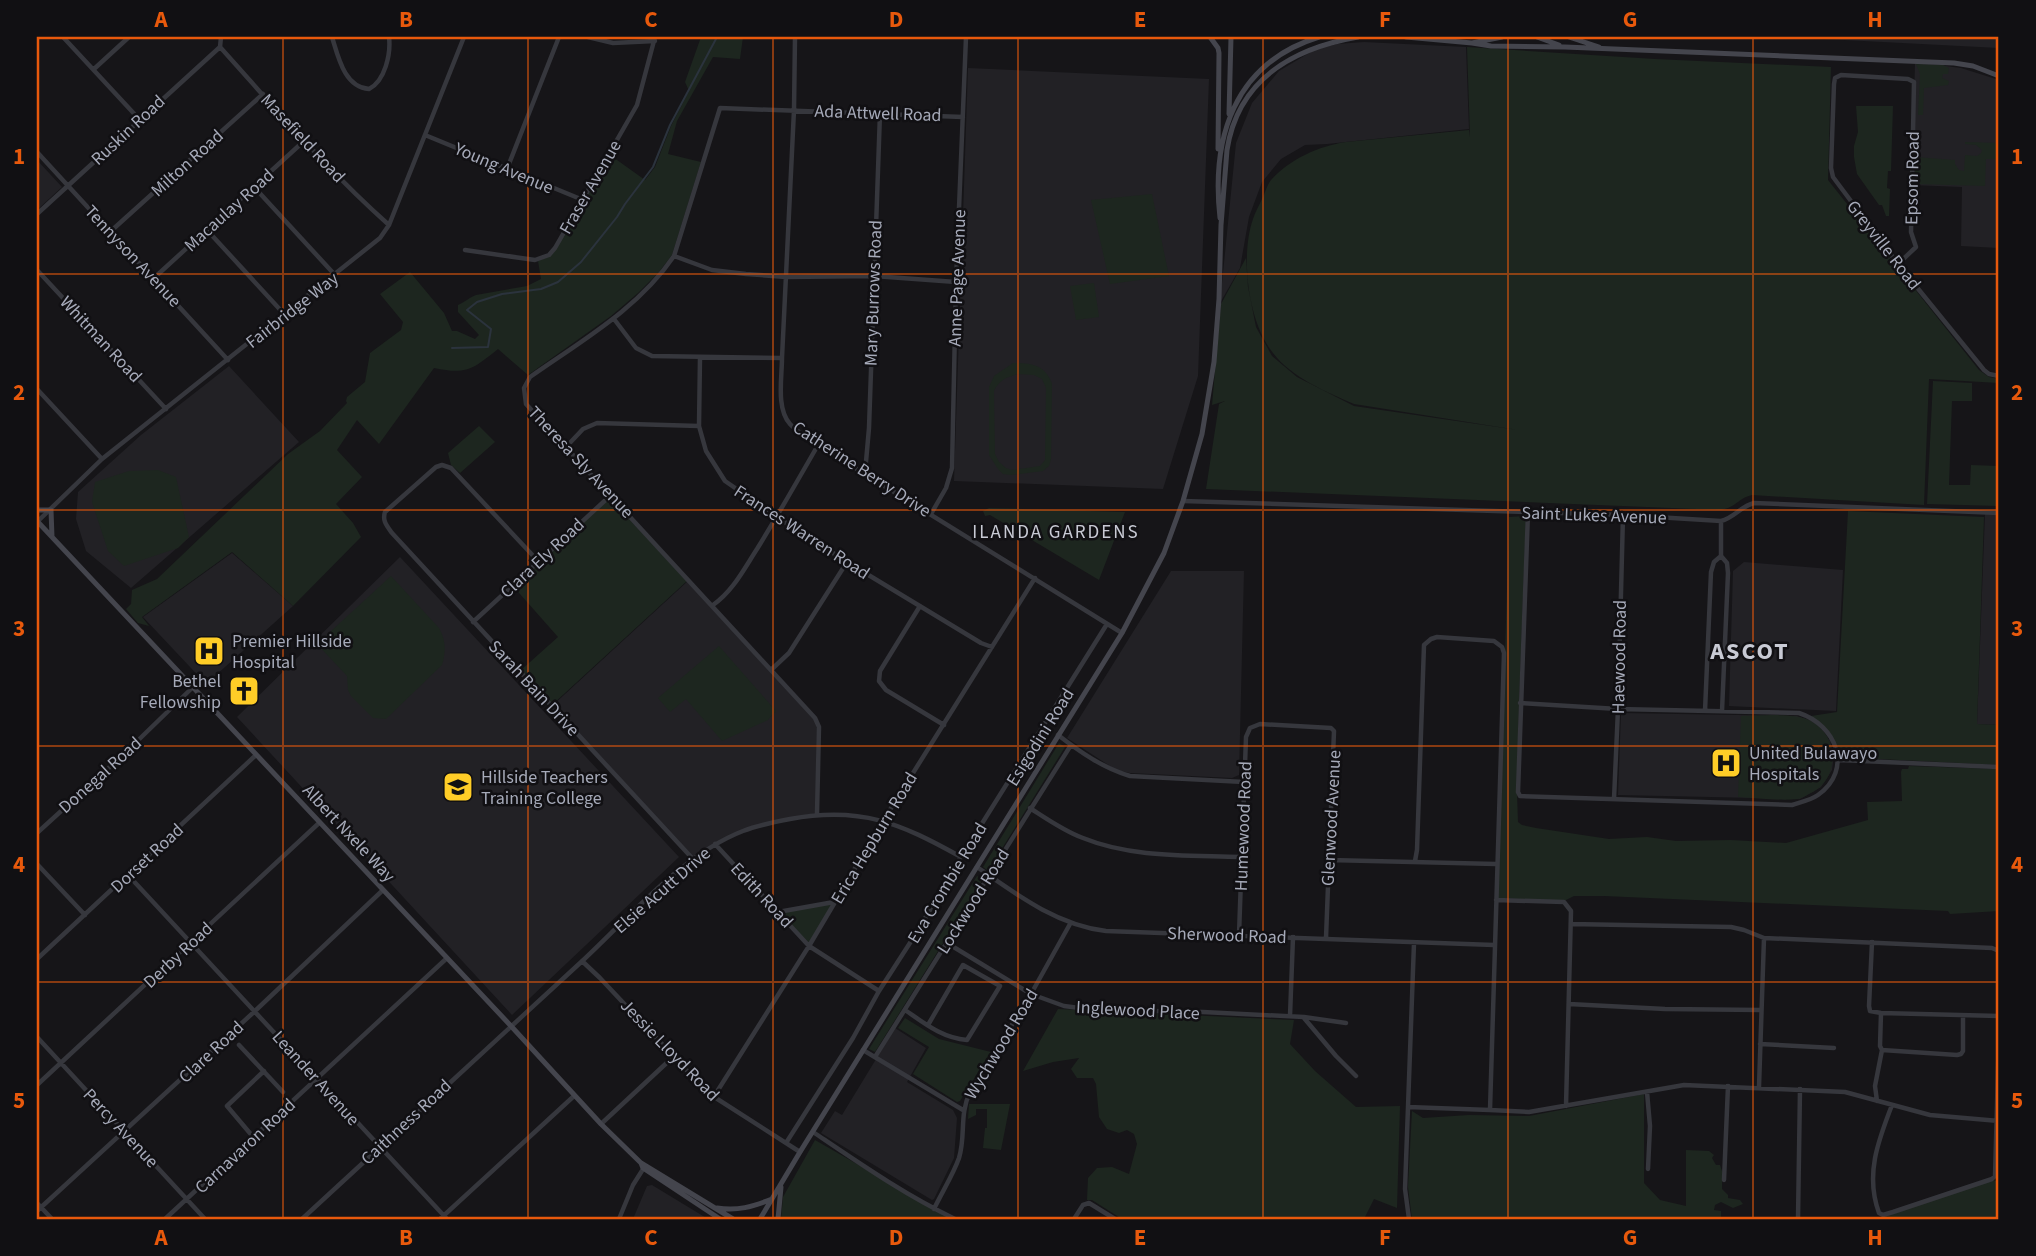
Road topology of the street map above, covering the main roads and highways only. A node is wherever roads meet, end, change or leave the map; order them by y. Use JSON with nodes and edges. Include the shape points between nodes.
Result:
{"nodes":[{"id":1,"x":1210,"y":37,"type":"edge"},
{"id":2,"x":1231,"y":37,"type":"edge"},
{"id":3,"x":1319,"y":37,"type":"edge"},
{"id":4,"x":1358,"y":37,"type":"edge"},
{"id":5,"x":1406,"y":37,"type":"edge"},
{"id":6,"x":1431,"y":37,"type":"edge"},
{"id":7,"x":1502,"y":37,"type":"edge"},
{"id":8,"x":1537,"y":37,"type":"edge"},
{"id":9,"x":1569,"y":37,"type":"edge"},
{"id":10,"x":1472,"y":43,"type":"junction"},
{"id":11,"x":1565,"y":47,"type":"junction"},
{"id":12,"x":1605,"y":49,"type":"junction"},
{"id":13,"x":1999,"y":76,"type":"edge"},
{"id":14,"x":1229,"y":118,"type":"junction"},
{"id":15,"x":1229,"y":138,"type":"junction"},
{"id":16,"x":1217,"y":184,"type":"junction"},
{"id":17,"x":1221,"y":225,"type":"junction"},
{"id":18,"x":37,"y":510,"type":"edge"},
{"id":19,"x":37,"y":522,"type":"edge"},
{"id":20,"x":52,"y":537,"type":"junction"},
{"id":21,"x":643,"y":1166,"type":"junction"},
{"id":22,"x":782,"y":1184,"type":"junction"},
{"id":23,"x":773,"y":1199,"type":"junction"},
{"id":24,"x":714,"y":1208,"type":"junction"},
{"id":25,"x":719,"y":1219,"type":"edge"},
{"id":26,"x":733,"y":1219,"type":"edge"},
{"id":27,"x":760,"y":1219,"type":"edge"},
{"id":28,"x":778,"y":1219,"type":"edge"}],
"edges":[{"from":1,"to":16,"type":"main road","via":[[1219,53]]},
{"from":2,"to":14,"type":"main road"},
{"from":3,"to":14,"type":"main road","name":"Esigodini Road","via":[[1285,51],[1259,73]]},
{"from":4,"to":15,"type":"main road","name":"Esigodini Road","via":[[1307,49],[1276,68],[1251,94]]},
{"from":5,"to":6,"type":"main road"},
{"from":6,"to":10,"type":"main road"},
{"from":7,"to":10,"type":"main road"},
{"from":8,"to":11,"type":"main road"},
{"from":9,"to":12,"type":"main road"},
{"from":10,"to":11,"type":"main road"},
{"from":11,"to":12,"type":"main road"},
{"from":12,"to":13,"type":"main road","via":[[1954,63]]},
{"from":14,"to":15,"type":"main road"},
{"from":14,"to":16,"type":"main road","name":"Esigodini Road"},
{"from":15,"to":17,"type":"main road","name":"Esigodini Road"},
{"from":16,"to":17,"type":"main road","name":"Esigodini Road"},
{"from":17,"to":22,"type":"main road","name":"Esigodini Road","via":[[1212,379],[1202,434],[1159,564],[1122,633]]},
{"from":18,"to":20,"type":"main road","via":[[51,510]]},
{"from":19,"to":20,"type":"main road","name":"Albert Nxele Way"},
{"from":20,"to":21,"type":"main road","name":"Albert Nxele Way"},
{"from":21,"to":24,"type":"main road","name":"Albert Nxele Way"},
{"from":21,"to":25,"type":"main road","name":"Albert Nxele Way"},
{"from":22,"to":23,"type":"main road","name":"Esigodini Road"},
{"from":22,"to":28,"type":"main road"},
{"from":23,"to":24,"type":"main road","via":[[747,1209]]},
{"from":23,"to":27,"type":"main road","name":"Esigodini Road"},
{"from":24,"to":26,"type":"main road","name":"Albert Nxele Way"}]}
